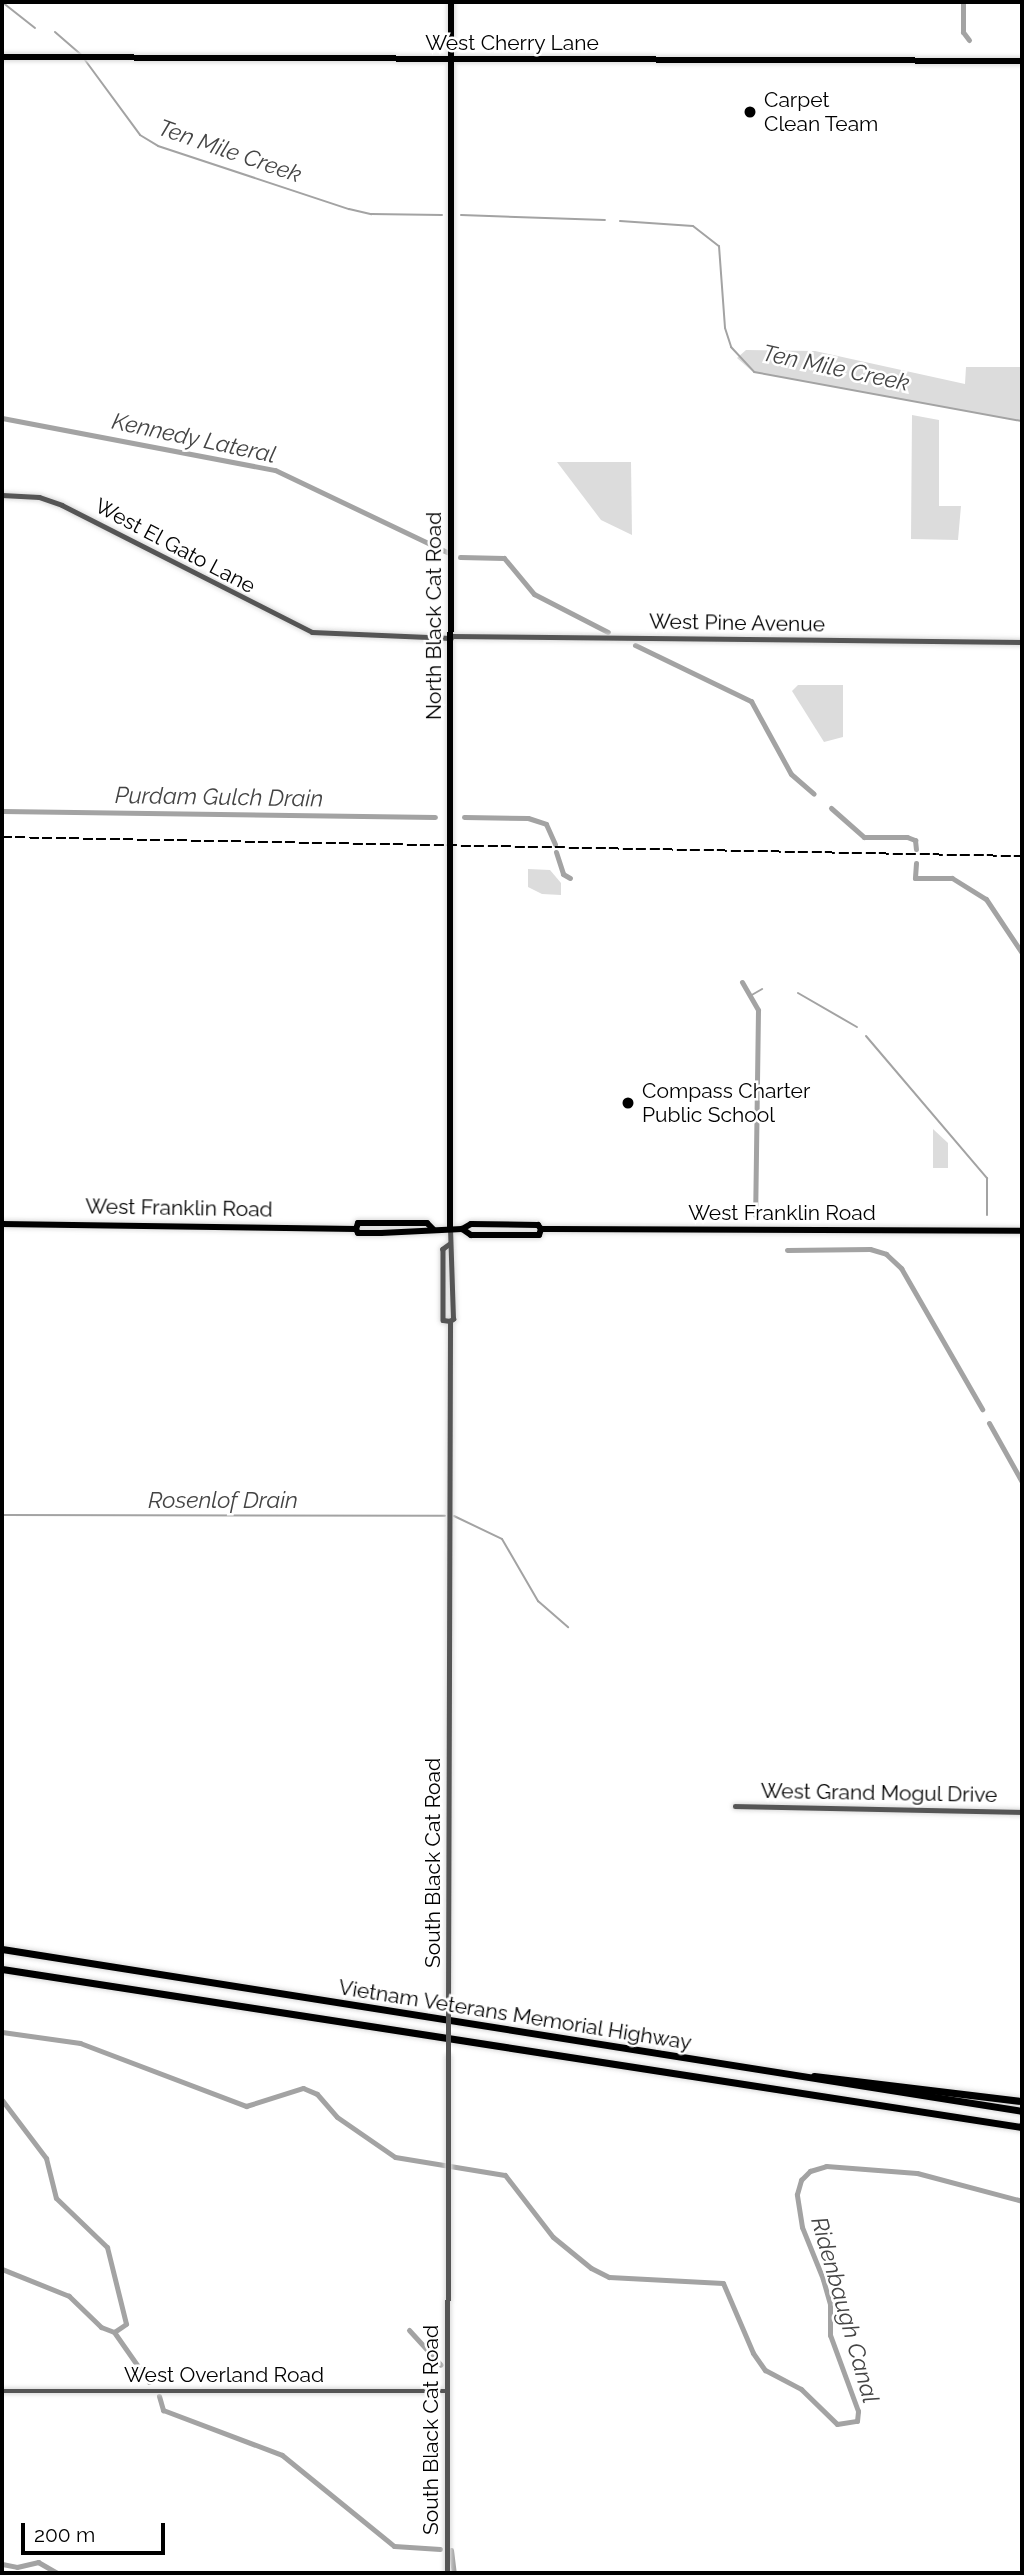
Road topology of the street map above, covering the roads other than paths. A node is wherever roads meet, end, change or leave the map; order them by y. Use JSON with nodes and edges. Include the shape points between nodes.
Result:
{"nodes":[{"id":1,"x":451,"y":2,"type":"edge"},
{"id":2,"x":2,"y":57,"type":"edge"},
{"id":3,"x":451,"y":61,"type":"junction"},
{"id":4,"x":1022,"y":61,"type":"edge"},
{"id":5,"x":2,"y":495,"type":"edge"},
{"id":6,"x":452,"y":637,"type":"junction"},
{"id":7,"x":1022,"y":642,"type":"edge"},
{"id":8,"x":2,"y":1224,"type":"edge"},
{"id":9,"x":450,"y":1229,"type":"junction"},
{"id":10,"x":1022,"y":1231,"type":"edge"},
{"id":11,"x":450,"y":1244,"type":"junction"},
{"id":12,"x":450,"y":1321,"type":"junction"},
{"id":13,"x":735,"y":1806,"type":"dead end"},
{"id":14,"x":1022,"y":1812,"type":"edge"},
{"id":15,"x":2,"y":1949,"type":"edge"},
{"id":16,"x":2,"y":1969,"type":"edge"},
{"id":17,"x":702,"y":2063,"type":"junction"},
{"id":18,"x":1022,"y":2101,"type":"edge"},
{"id":19,"x":1022,"y":2111,"type":"edge"},
{"id":20,"x":1022,"y":2126,"type":"edge"},
{"id":21,"x":2,"y":2391,"type":"edge"},
{"id":22,"x":446,"y":2391,"type":"junction"},
{"id":23,"x":447,"y":2573,"type":"edge"}],
"edges":[{"from":1,"to":3,"type":"main road","name":"North Black Cat Road"},
{"from":2,"to":3,"type":"main road","name":"West Cherry Lane"},
{"from":3,"to":4,"type":"main road","name":"West Cherry Lane"},
{"from":3,"to":6,"type":"main road","name":"North Black Cat Road"},
{"from":5,"to":6,"type":"street","name":"West El Gato Lane","via":[[38,497],[62,505],[287,623],[331,634]]},
{"from":6,"to":7,"type":"street","name":"West Pine Avenue"},
{"from":6,"to":9,"type":"main road","name":"North Black Cat Road"},
{"from":8,"to":9,"type":"main road","name":"West Franklin Road","via":[[356,1229],[358,1223],[427,1223],[433,1229]]},
{"from":9,"to":10,"type":"main road","name":"West Franklin Road","via":[[519,1224],[541,1229]]},
{"from":9,"to":11,"type":"street","name":"South Black Cat Road"},
{"from":11,"to":12,"type":"street","name":"South Black Cat Road"},
{"from":11,"to":12,"type":"street","name":"South Black Cat Road","via":[[443,1249],[443,1320]]},
{"from":12,"to":22,"type":"street","name":"South Black Cat Road","bridge":true},
{"from":13,"to":14,"type":"street","name":"West Grand Mogul Drive"},
{"from":15,"to":17,"type":"highway","name":"Vietnam Veterans Memorial Highway"},
{"from":16,"to":20,"type":"highway","name":"Vietnam Veterans Memorial Highway"},
{"from":17,"to":18,"type":"highway"},
{"from":17,"to":19,"type":"highway","name":"Vietnam Veterans Memorial Highway"},
{"from":21,"to":22,"type":"street","name":"West Overland Road"},
{"from":22,"to":23,"type":"street","name":"South Black Cat Road"}]}
